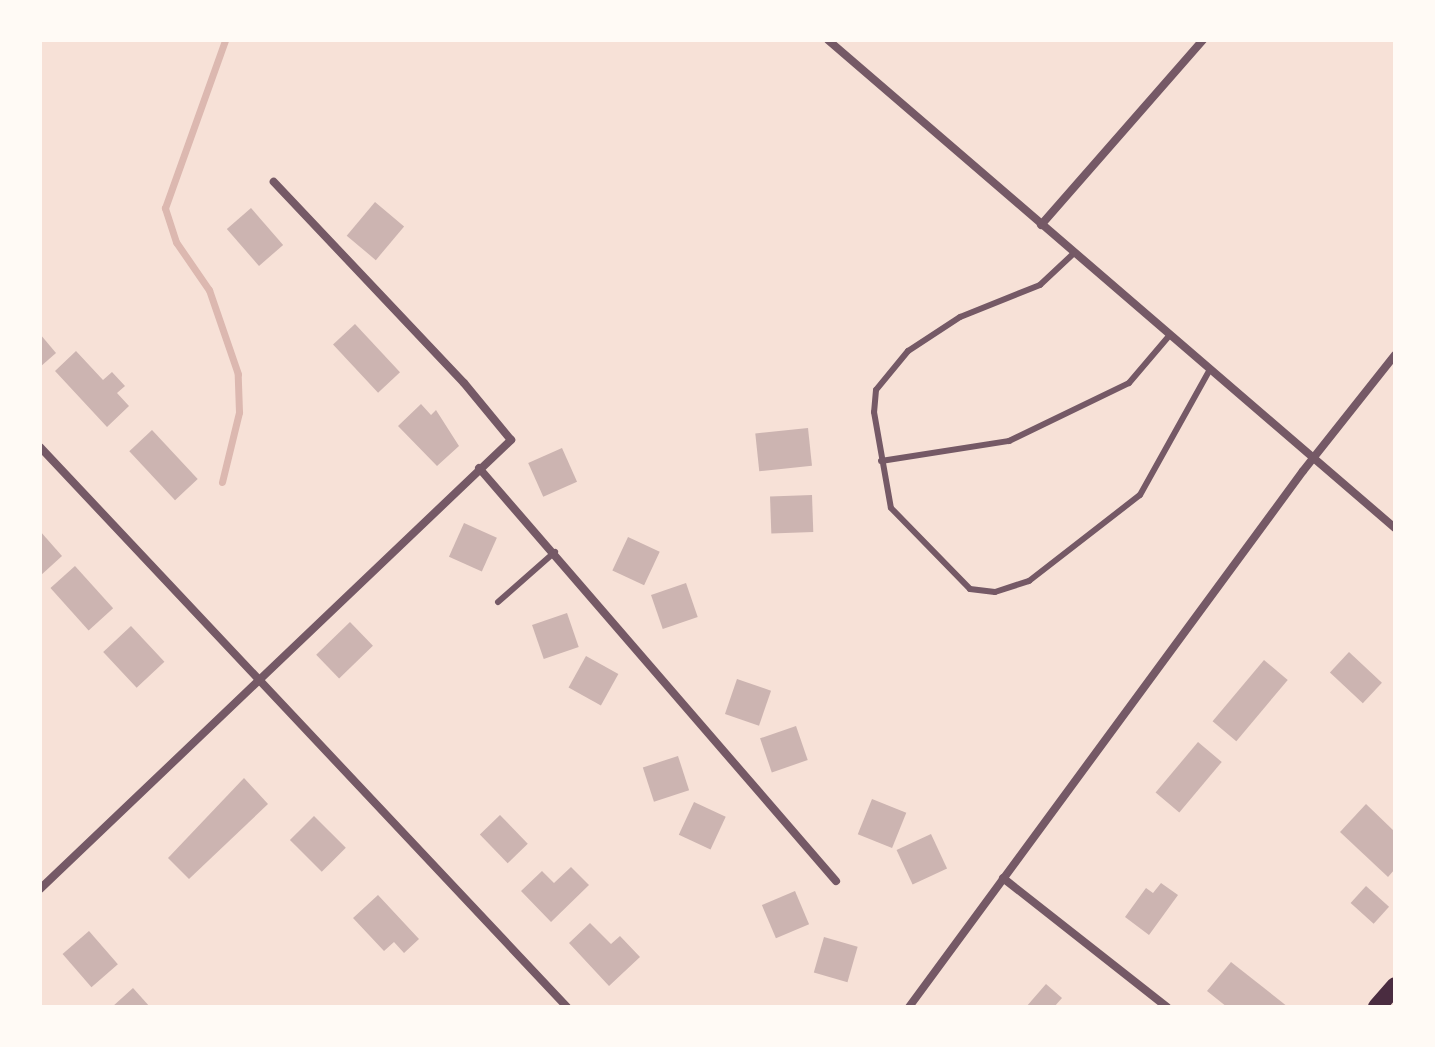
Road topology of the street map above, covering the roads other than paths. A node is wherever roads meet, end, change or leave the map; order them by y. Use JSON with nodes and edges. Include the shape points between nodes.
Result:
{"nodes":[{"id":1,"x":828,"y":40,"type":"edge"},
{"id":2,"x":1203,"y":40,"type":"edge"},
{"id":3,"x":274,"y":182,"type":"dead end"},
{"id":4,"x":1041,"y":225,"type":"junction"},
{"id":5,"x":1073,"y":254,"type":"junction"},
{"id":6,"x":1169,"y":336,"type":"junction"},
{"id":7,"x":1395,"y":355,"type":"edge"},
{"id":8,"x":1209,"y":371,"type":"junction"},
{"id":9,"x":40,"y":447,"type":"edge"},
{"id":10,"x":1311,"y":459,"type":"junction"},
{"id":11,"x":881,"y":461,"type":"junction"},
{"id":12,"x":479,"y":468,"type":"junction"},
{"id":13,"x":1395,"y":528,"type":"edge"},
{"id":14,"x":555,"y":552,"type":"junction"},
{"id":15,"x":498,"y":602,"type":"dead end"},
{"id":16,"x":258,"y":678,"type":"junction"},
{"id":17,"x":1003,"y":878,"type":"junction"},
{"id":18,"x":836,"y":881,"type":"dead end"},
{"id":19,"x":40,"y":889,"type":"edge"},
{"id":20,"x":1395,"y":986,"type":"edge"},
{"id":21,"x":567,"y":1007,"type":"edge"},
{"id":22,"x":909,"y":1007,"type":"edge"},
{"id":23,"x":1167,"y":1007,"type":"edge"},
{"id":24,"x":1377,"y":1007,"type":"edge"}],
"edges":[{"from":1,"to":4,"type":"street"},
{"from":2,"to":4,"type":"street"},
{"from":3,"to":12,"type":"street","via":[[511,440]]},
{"from":4,"to":5,"type":"street"},
{"from":5,"to":6,"type":"street"},
{"from":5,"to":11,"type":"lane","via":[[1040,285],[960,317],[888,371],[876,390],[874,412]]},
{"from":6,"to":8,"type":"street"},
{"from":6,"to":11,"type":"lane","via":[[1129,383],[1009,441]]},
{"from":7,"to":10,"type":"street"},
{"from":8,"to":10,"type":"street"},
{"from":8,"to":11,"type":"lane","via":[[1140,495],[1029,581],[995,592],[970,589],[924,547],[891,508]]},
{"from":9,"to":16,"type":"street"},
{"from":10,"to":13,"type":"street"},
{"from":10,"to":17,"type":"street"},
{"from":12,"to":14,"type":"street"},
{"from":12,"to":16,"type":"street"},
{"from":14,"to":15,"type":"lane"},
{"from":14,"to":18,"type":"street"},
{"from":16,"to":19,"type":"street"},
{"from":16,"to":21,"type":"street"},
{"from":17,"to":22,"type":"street"},
{"from":17,"to":23,"type":"street"},
{"from":20,"to":24,"type":"main road"}]}
